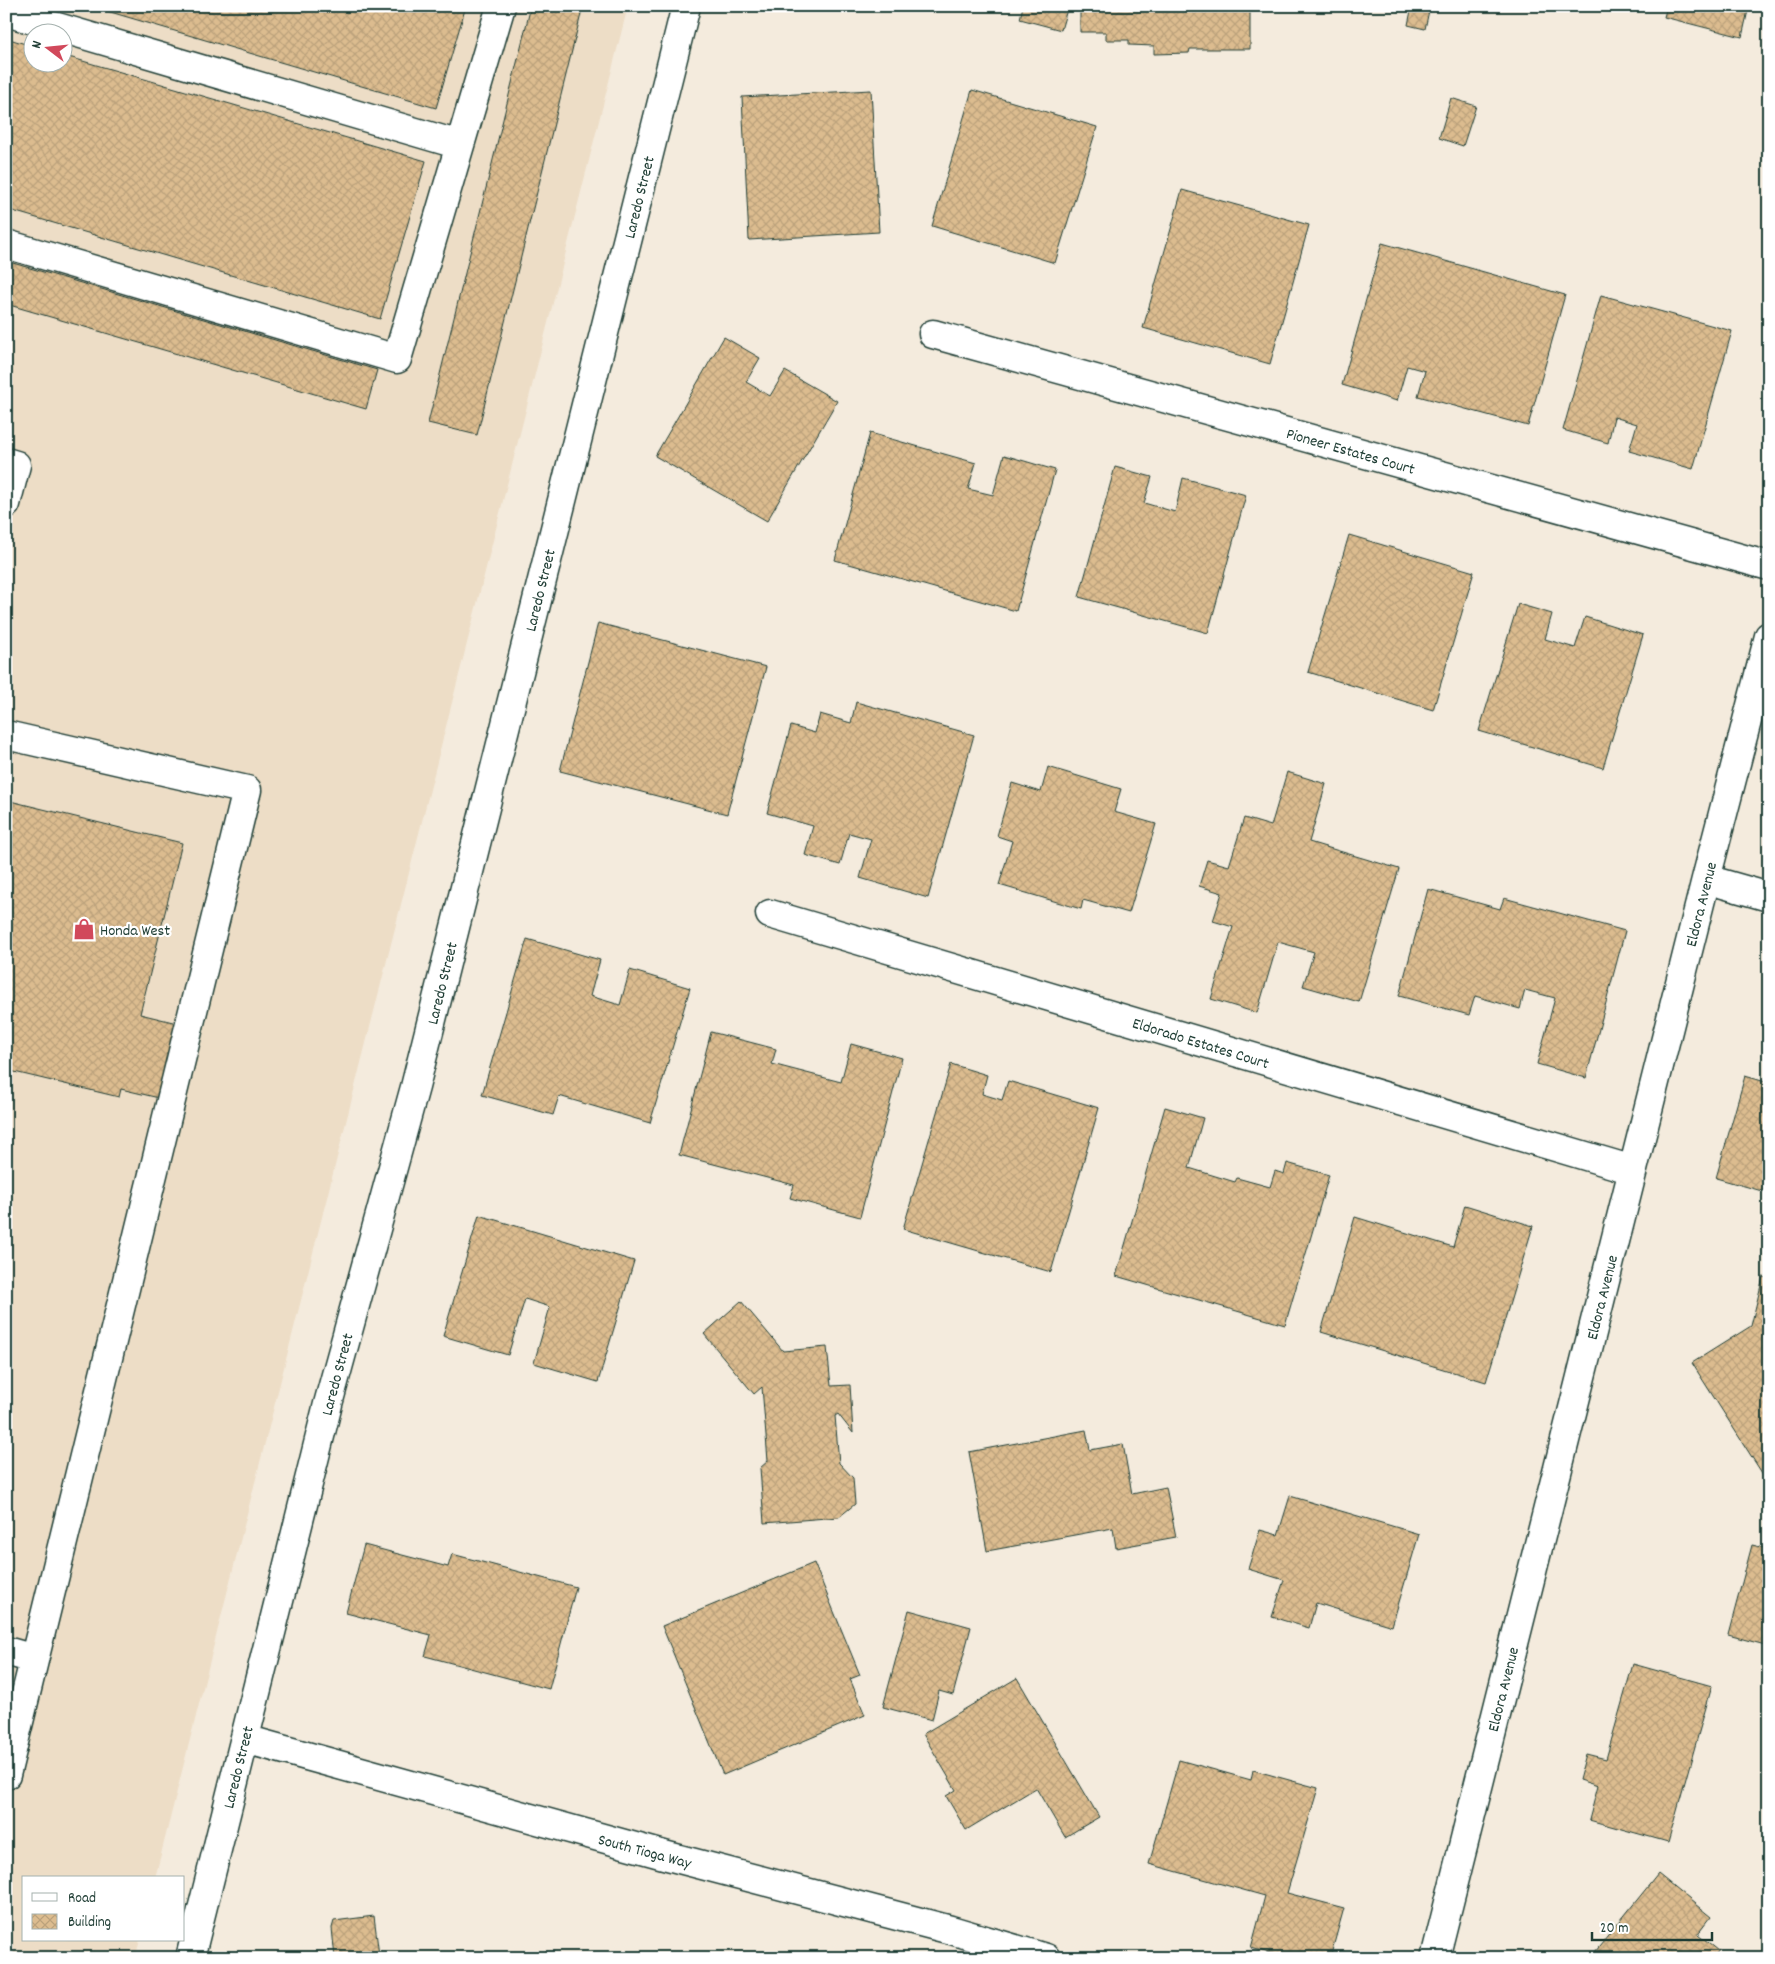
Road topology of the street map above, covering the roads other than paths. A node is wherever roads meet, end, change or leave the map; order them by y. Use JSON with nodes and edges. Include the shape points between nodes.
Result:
{"nodes":[{"id":1,"x":500,"y":6,"type":"edge"},
{"id":2,"x":686,"y":6,"type":"edge"},
{"id":3,"x":6,"y":12,"type":"edge"},
{"id":4,"x":460,"y":145,"type":"junction"},
{"id":5,"x":6,"y":244,"type":"edge"},
{"id":6,"x":933,"y":334,"type":"dead end"},
{"id":7,"x":6,"y":462,"type":"edge"},
{"id":8,"x":6,"y":504,"type":"edge"},
{"id":9,"x":1769,"y":566,"type":"edge"},
{"id":10,"x":1769,"y":636,"type":"edge"},
{"id":11,"x":6,"y":735,"type":"edge"},
{"id":12,"x":1706,"y":879,"type":"junction"},
{"id":13,"x":1769,"y":897,"type":"edge"},
{"id":14,"x":770,"y":914,"type":"dead end"},
{"id":15,"x":1633,"y":1170,"type":"junction"},
{"id":16,"x":6,"y":1651,"type":"edge"},
{"id":17,"x":34,"y":1659,"type":"junction"},
{"id":18,"x":244,"y":1739,"type":"junction"},
{"id":19,"x":6,"y":1775,"type":"edge"},
{"id":20,"x":190,"y":1958,"type":"edge"},
{"id":21,"x":1046,"y":1958,"type":"edge"},
{"id":22,"x":1435,"y":1958,"type":"edge"}],
"edges":[{"from":1,"to":4,"type":"street"},
{"from":2,"to":18,"type":"street","name":"Laredo Street","via":[[417,1077],[328,1404]]},
{"from":3,"to":4,"type":"street"},
{"from":4,"to":5,"type":"street","via":[[397,359]]},
{"from":6,"to":9,"type":"street","name":"Pioneer Estates Court"},
{"from":7,"to":8,"type":"street","via":[[16,465]]},
{"from":10,"to":12,"type":"street","name":"Eldora Avenue"},
{"from":11,"to":17,"type":"street","via":[[247,790]]},
{"from":12,"to":13,"type":"street"},
{"from":12,"to":15,"type":"street","name":"Eldora Avenue"},
{"from":14,"to":15,"type":"street","name":"Eldorado Estates Court"},
{"from":15,"to":22,"type":"street","name":"Eldora Avenue"},
{"from":16,"to":17,"type":"street"},
{"from":17,"to":19,"type":"street"},
{"from":18,"to":20,"type":"street","name":"Laredo Street"},
{"from":18,"to":21,"type":"street","name":"South Tioga Way"}]}
